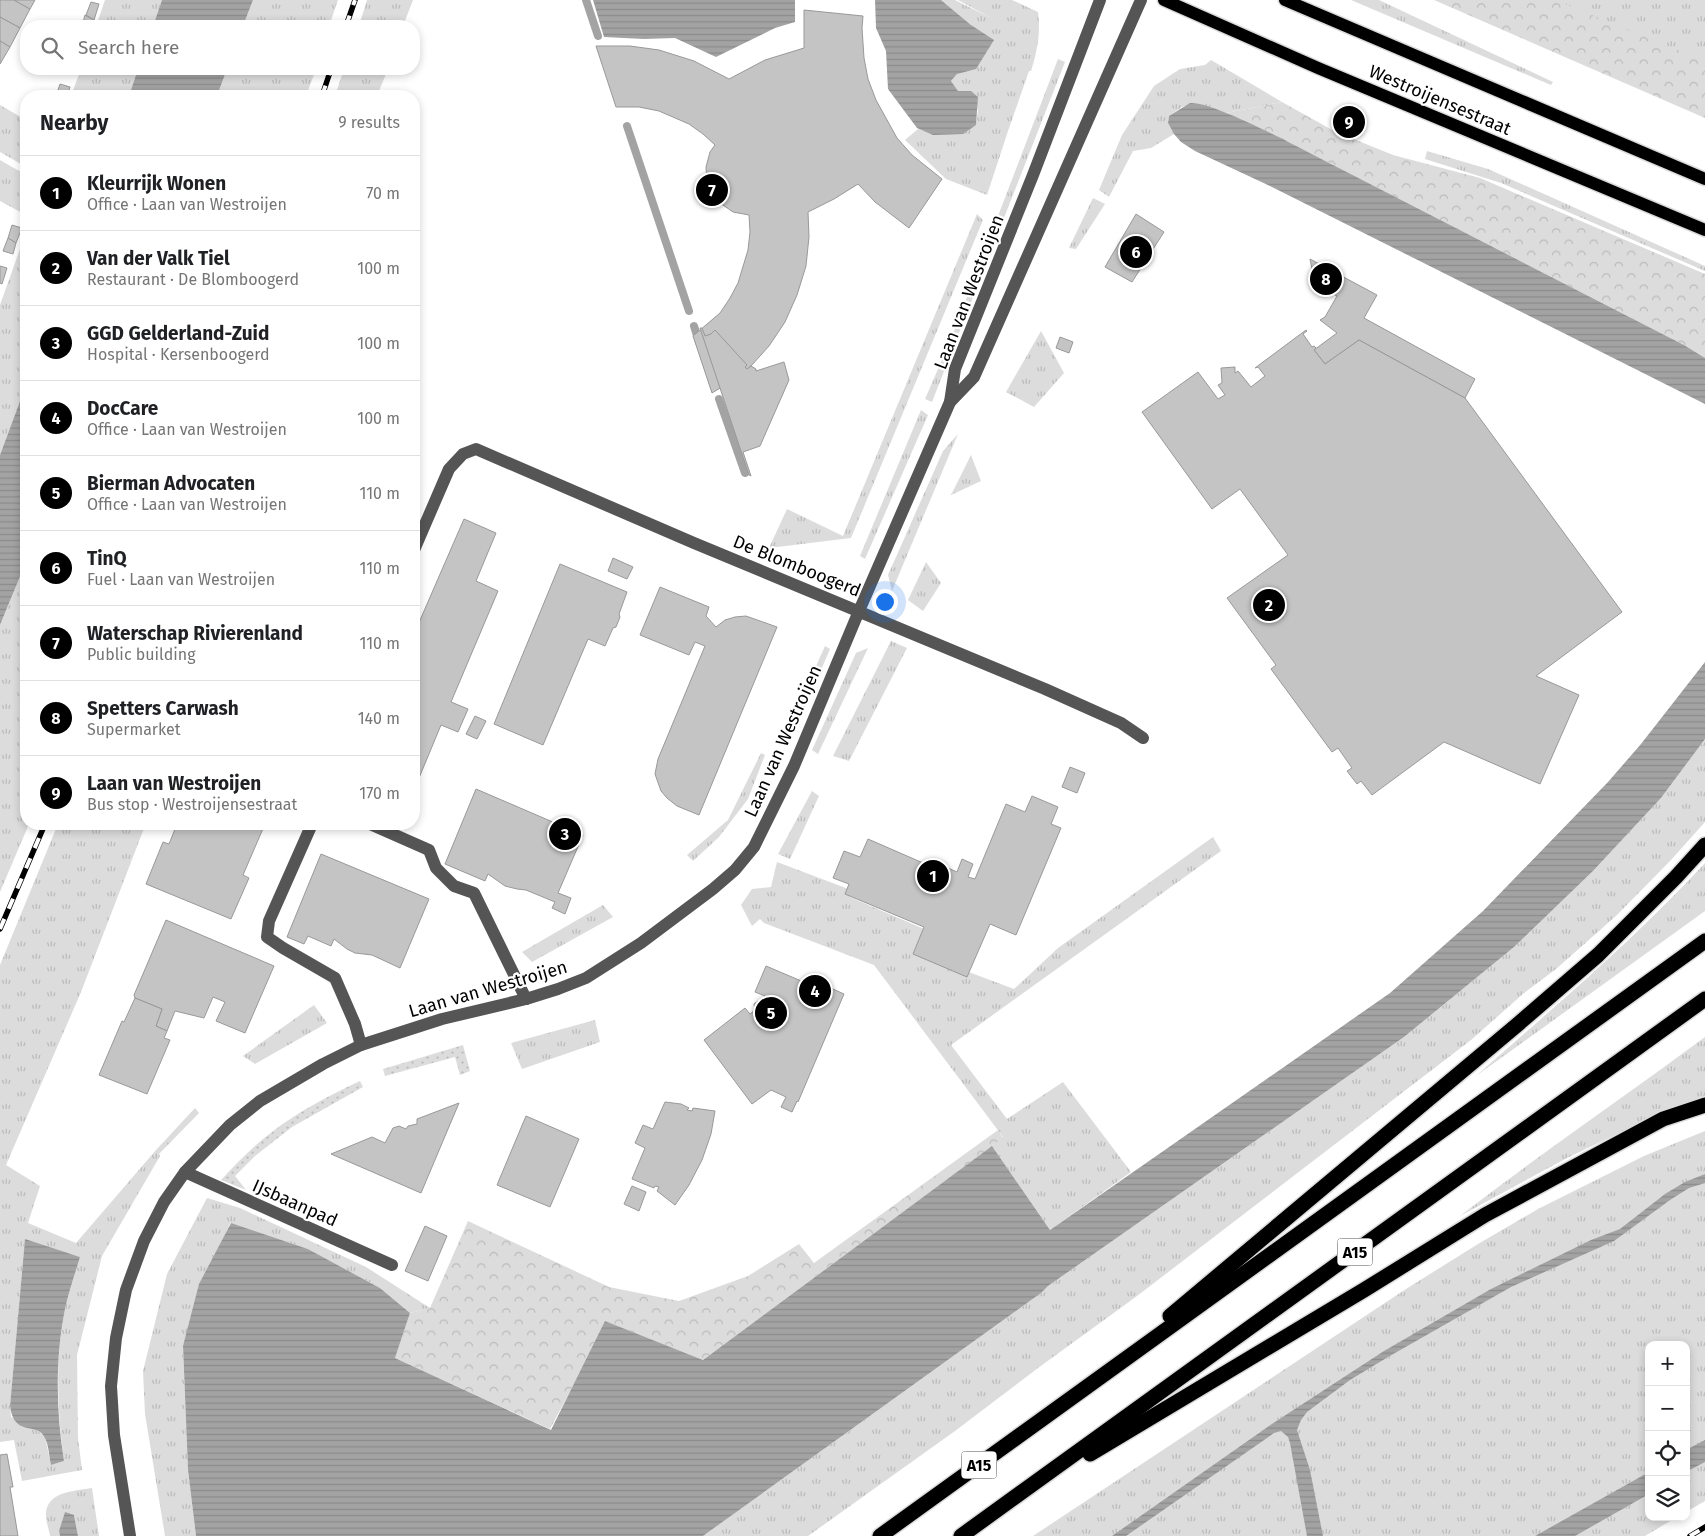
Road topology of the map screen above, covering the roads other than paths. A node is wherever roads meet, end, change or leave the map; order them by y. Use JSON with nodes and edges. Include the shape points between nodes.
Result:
{"nodes":[{"id":1,"x":1100,"y":0,"type":"edge"},
{"id":2,"x":1141,"y":0,"type":"edge"},
{"id":3,"x":1164,"y":0,"type":"edge"},
{"id":4,"x":1286,"y":0,"type":"edge"},
{"id":5,"x":1705,"y":179,"type":"edge"},
{"id":6,"x":1705,"y":230,"type":"edge"},
{"id":7,"x":950,"y":402,"type":"junction"},
{"id":8,"x":420,"y":536,"type":"edge"},
{"id":9,"x":859,"y":611,"type":"junction"},
{"id":10,"x":1143,"y":738,"type":"dead end"},
{"id":11,"x":309,"y":830,"type":"edge"},
{"id":12,"x":384,"y":830,"type":"edge"},
{"id":13,"x":1705,"y":845,"type":"edge"},
{"id":14,"x":1705,"y":940,"type":"edge"},
{"id":15,"x":526,"y":999,"type":"junction"},
{"id":16,"x":1705,"y":999,"type":"edge"},
{"id":17,"x":361,"y":1045,"type":"junction"},
{"id":18,"x":1705,"y":1105,"type":"edge"},
{"id":19,"x":184,"y":1172,"type":"junction"},
{"id":20,"x":392,"y":1265,"type":"dead end"},
{"id":21,"x":1078,"y":1394,"type":"junction"},
{"id":22,"x":1005,"y":1504,"type":"junction"},
{"id":23,"x":130,"y":1536,"type":"edge"},
{"id":24,"x":880,"y":1536,"type":"edge"},
{"id":25,"x":961,"y":1536,"type":"edge"}],
"edges":[{"from":1,"to":7,"type":"street","name":"Laan van Westroijen","via":[[955,369]]},
{"from":2,"to":7,"type":"street","name":"Laan van Westroijen","via":[[974,378]]},
{"from":3,"to":6,"type":"main road","name":"Westroijensestraat"},
{"from":4,"to":5,"type":"main road","name":"Westroijensestraat"},
{"from":7,"to":9,"type":"street","name":"Laan van Westroijen"},
{"from":8,"to":9,"type":"street","name":"De Blomboogerd","via":[[449,469],[463,454],[476,448]]},
{"from":9,"to":10,"type":"street","name":"De Blomboogerd","via":[[1121,723]]},
{"from":9,"to":15,"type":"street","name":"Laan van Westroijen","via":[[777,802],[754,847],[735,870],[650,937],[599,971]]},
{"from":11,"to":17,"type":"street","via":[[269,921],[268,937],[335,978]]},
{"from":12,"to":15,"type":"street","via":[[429,850],[436,868],[454,886],[474,893]]},
{"from":13,"to":21,"type":"highway","number":"A15","via":[[1590,961]]},
{"from":14,"to":21,"type":"highway","number":"A15"},
{"from":15,"to":17,"type":"street","name":"Laan van Westroijen","via":[[442,1019]]},
{"from":16,"to":22,"type":"highway","number":"A15"},
{"from":17,"to":19,"type":"street","name":"Laan van Westroijen","via":[[260,1101],[230,1125]]},
{"from":18,"to":22,"type":"highway","number":"A15","via":[[1663,1119],[1485,1216]]},
{"from":19,"to":20,"type":"street","name":"IJsbaanpad"},
{"from":19,"to":23,"type":"street","name":"Laan van Westroijen","via":[[144,1241],[126,1290],[116,1338],[111,1386],[113,1418]]},
{"from":21,"to":24,"type":"highway","number":"A15"},
{"from":22,"to":25,"type":"highway","number":"A15"}]}
